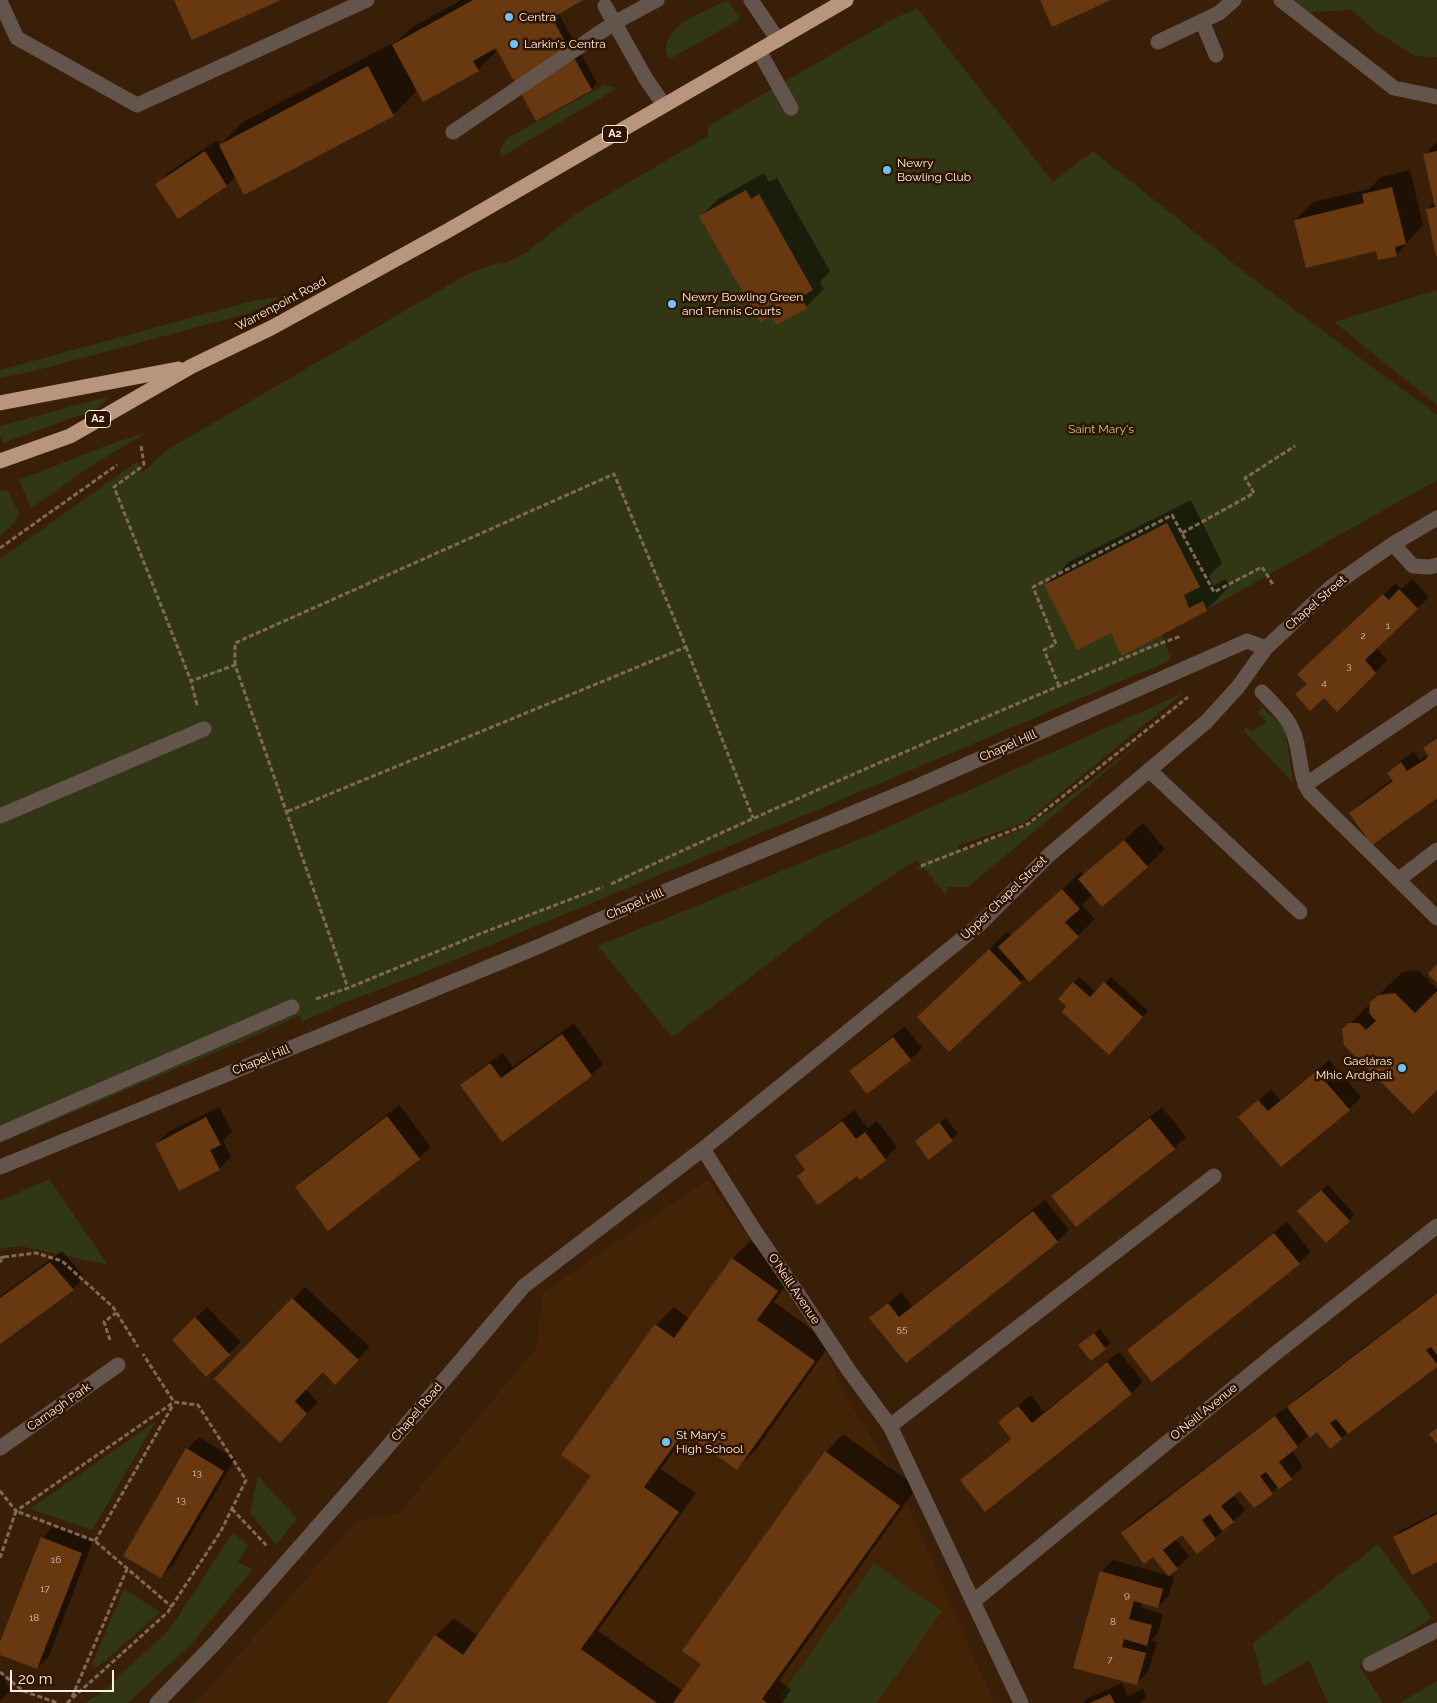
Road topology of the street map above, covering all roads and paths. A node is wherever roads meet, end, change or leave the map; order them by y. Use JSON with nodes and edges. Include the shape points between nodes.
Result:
{"nodes":[{"id":1,"x":367,"y":0,"type":"edge"},
{"id":2,"x":657,"y":0,"type":"edge"},
{"id":3,"x":750,"y":0,"type":"edge"},
{"id":4,"x":846,"y":0,"type":"edge"},
{"id":5,"x":1234,"y":0,"type":"edge"},
{"id":6,"x":1282,"y":0,"type":"edge"},
{"id":7,"x":0,"y":1,"type":"edge"},
{"id":8,"x":605,"y":6,"type":"dead end"},
{"id":9,"x":1202,"y":21,"type":"junction"},
{"id":10,"x":614,"y":24,"type":"junction"},
{"id":11,"x":778,"y":40,"type":"junction"},
{"id":12,"x":1158,"y":42,"type":"dead end"},
{"id":13,"x":759,"y":50,"type":"junction"},
{"id":14,"x":1216,"y":55,"type":"dead end"},
{"id":15,"x":1437,"y":97,"type":"edge"},
{"id":16,"x":664,"y":105,"type":"junction"},
{"id":17,"x":792,"y":108,"type":"dead end"},
{"id":18,"x":453,"y":132,"type":"dead end"},
{"id":19,"x":192,"y":366,"type":"junction"},
{"id":20,"x":0,"y":403,"type":"edge"},
{"id":21,"x":141,"y":446,"type":"dead end"},
{"id":22,"x":1295,"y":446,"type":"dead end"},
{"id":23,"x":0,"y":461,"type":"edge"},
{"id":24,"x":117,"y":465,"type":"dead end"},
{"id":25,"x":1437,"y":518,"type":"edge"},
{"id":26,"x":1182,"y":533,"type":"junction"},
{"id":27,"x":1394,"y":544,"type":"junction"},
{"id":28,"x":0,"y":548,"type":"edge"},
{"id":29,"x":1437,"y":566,"type":"edge"},
{"id":30,"x":1274,"y":586,"type":"dead end"},
{"id":31,"x":1182,"y":636,"type":"dead end"},
{"id":32,"x":686,"y":647,"type":"junction"},
{"id":33,"x":1266,"y":648,"type":"junction"},
{"id":34,"x":235,"y":665,"type":"junction"},
{"id":35,"x":190,"y":681,"type":"junction"},
{"id":36,"x":1058,"y":686,"type":"junction"},
{"id":37,"x":1262,"y":692,"type":"dead end"},
{"id":38,"x":1190,"y":695,"type":"dead end"},
{"id":39,"x":1437,"y":696,"type":"edge"},
{"id":40,"x":204,"y":730,"type":"joint"},
{"id":41,"x":1149,"y":770,"type":"junction"},
{"id":42,"x":1305,"y":785,"type":"junction"},
{"id":43,"x":286,"y":812,"type":"junction"},
{"id":44,"x":0,"y":816,"type":"edge"},
{"id":45,"x":753,"y":818,"type":"junction"},
{"id":46,"x":1437,"y":850,"type":"edge"},
{"id":47,"x":921,"y":866,"type":"dead end"},
{"id":48,"x":1398,"y":880,"type":"junction"},
{"id":49,"x":1300,"y":912,"type":"dead end"},
{"id":50,"x":1437,"y":918,"type":"edge"},
{"id":51,"x":348,"y":988,"type":"junction"},
{"id":52,"x":292,"y":1007,"type":"joint"},
{"id":53,"x":0,"y":1134,"type":"edge"},
{"id":54,"x":703,"y":1149,"type":"junction"},
{"id":55,"x":0,"y":1167,"type":"edge"},
{"id":56,"x":1214,"y":1176,"type":"dead end"},
{"id":57,"x":1437,"y":1226,"type":"edge"},
{"id":58,"x":2,"y":1257,"type":"edge"},
{"id":59,"x":0,"y":1262,"type":"edge"},
{"id":60,"x":116,"y":1313,"type":"junction"},
{"id":61,"x":118,"y":1365,"type":"joint"},
{"id":62,"x":174,"y":1402,"type":"junction"},
{"id":63,"x":890,"y":1426,"type":"junction"},
{"id":64,"x":0,"y":1448,"type":"edge"},
{"id":65,"x":0,"y":1490,"type":"edge"},
{"id":66,"x":232,"y":1509,"type":"junction"},
{"id":67,"x":16,"y":1511,"type":"junction"},
{"id":68,"x":95,"y":1541,"type":"junction"},
{"id":69,"x":262,"y":1541,"type":"dead end"},
{"id":70,"x":0,"y":1558,"type":"edge"},
{"id":71,"x":127,"y":1569,"type":"junction"},
{"id":72,"x":974,"y":1601,"type":"junction"},
{"id":73,"x":172,"y":1607,"type":"junction"},
{"id":74,"x":1437,"y":1630,"type":"edge"},
{"id":75,"x":1370,"y":1664,"type":"dead end"},
{"id":76,"x":0,"y":1672,"type":"edge"},
{"id":77,"x":71,"y":1698,"type":"junction"},
{"id":78,"x":58,"y":1703,"type":"edge"},
{"id":79,"x":66,"y":1703,"type":"edge"},
{"id":80,"x":157,"y":1703,"type":"edge"},
{"id":81,"x":1021,"y":1703,"type":"edge"}],
"edges":[{"from":1,"to":7,"type":"street","via":[[137,105],[17,38]]},
{"from":2,"to":10,"type":"street"},
{"from":3,"to":11,"type":"street"},
{"from":4,"to":11,"type":"highway","number":"A2"},
{"from":5,"to":9,"type":"street","via":[[1219,14]]},
{"from":6,"to":15,"type":"street","via":[[1394,88]]},
{"from":8,"to":10,"type":"street"},
{"from":9,"to":12,"type":"street"},
{"from":9,"to":14,"type":"street"},
{"from":10,"to":16,"type":"street"},
{"from":10,"to":18,"type":"street"},
{"from":11,"to":13,"type":"highway","number":"A2"},
{"from":13,"to":16,"type":"highway","number":"A2"},
{"from":13,"to":17,"type":"street"},
{"from":16,"to":19,"type":"highway","name":"Warrenpoint Road","number":"A2","via":[[449,230],[271,328]]},
{"from":19,"to":20,"type":"highway","name":"Warrenpoint Road","number":"A2"},
{"from":19,"to":23,"type":"highway","name":"Warrenpoint Road","number":"A2","via":[[70,436]]},
{"from":21,"to":35,"type":"path","via":[[144,464],[114,487]]},
{"from":22,"to":26,"type":"path","via":[[1245,478],[1254,493]]},
{"from":24,"to":28,"type":"path"},
{"from":25,"to":27,"type":"street","name":"Chapel Street"},
{"from":26,"to":30,"type":"path","via":[[1214,592],[1262,567]]},
{"from":26,"to":36,"type":"path","via":[[1172,515],[1033,587],[1056,644],[1044,650]]},
{"from":27,"to":29,"type":"street","via":[[1413,566]]},
{"from":27,"to":33,"type":"street","name":"Chapel Street","via":[[1331,587]]},
{"from":31,"to":36,"type":"path"},
{"from":32,"to":34,"type":"path","via":[[614,474],[235,643]]},
{"from":32,"to":43,"type":"path"},
{"from":32,"to":45,"type":"path"},
{"from":33,"to":41,"type":"street","name":"Upper Chapel Street","via":[[1238,687],[1206,722]]},
{"from":33,"to":55,"type":"street","name":"Chapel Hill","via":[[1247,641],[927,782],[535,948]]},
{"from":34,"to":35,"type":"path"},
{"from":34,"to":43,"type":"path"},
{"from":35,"to":40,"type":"path"},
{"from":36,"to":45,"type":"path"},
{"from":37,"to":42,"type":"street","via":[[1290,725]]},
{"from":38,"to":47,"type":"path","via":[[1028,824]]},
{"from":39,"to":42,"type":"street"},
{"from":40,"to":44,"type":"street"},
{"from":41,"to":49,"type":"street"},
{"from":41,"to":54,"type":"street","name":"Upper Chapel Street","via":[[1049,855],[979,925]]},
{"from":42,"to":48,"type":"street"},
{"from":43,"to":51,"type":"path"},
{"from":45,"to":51,"type":"path","via":[[606,886]]},
{"from":46,"to":48,"type":"street"},
{"from":48,"to":50,"type":"street"},
{"from":51,"to":52,"type":"path"},
{"from":52,"to":53,"type":"street"},
{"from":54,"to":63,"type":"street","name":"O'Neill Avenue","via":[[756,1233]]},
{"from":54,"to":80,"type":"street","name":"Chapel Road","via":[[524,1286],[377,1459],[215,1643]]},
{"from":56,"to":63,"type":"street"},
{"from":57,"to":72,"type":"street","name":"O'Neill Avenue","via":[[1276,1353]]},
{"from":58,"to":59,"type":"path"},
{"from":58,"to":60,"type":"path","via":[[36,1253],[62,1261]]},
{"from":60,"to":61,"type":"path","via":[[104,1322]]},
{"from":60,"to":62,"type":"path"},
{"from":61,"to":64,"type":"street","name":"Carnagh Park"},
{"from":62,"to":66,"type":"path","via":[[198,1404],[246,1480]]},
{"from":62,"to":67,"type":"path"},
{"from":62,"to":68,"type":"path"},
{"from":63,"to":72,"type":"street","name":"O'Neill Avenue"},
{"from":65,"to":67,"type":"path"},
{"from":66,"to":69,"type":"path"},
{"from":66,"to":73,"type":"path","via":[[222,1531]]},
{"from":67,"to":68,"type":"path"},
{"from":67,"to":70,"type":"path"},
{"from":68,"to":71,"type":"path"},
{"from":71,"to":73,"type":"path"},
{"from":71,"to":77,"type":"path"},
{"from":72,"to":81,"type":"street","name":"O'Neill Avenue"},
{"from":73,"to":77,"type":"path"},
{"from":74,"to":75,"type":"street"},
{"from":76,"to":78,"type":"path","via":[[23,1690]]},
{"from":77,"to":79,"type":"path"}]}
